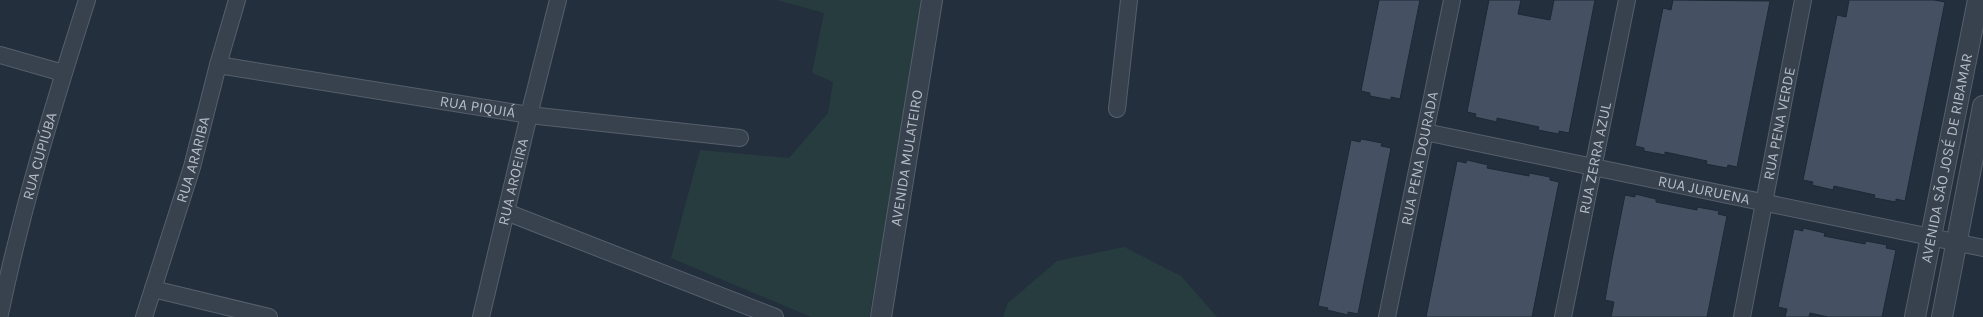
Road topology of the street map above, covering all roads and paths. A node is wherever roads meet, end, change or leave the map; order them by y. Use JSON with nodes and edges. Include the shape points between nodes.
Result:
{"nodes":[{"id":1,"x":87,"y":0,"type":"edge"},
{"id":2,"x":237,"y":0,"type":"edge"},
{"id":3,"x":558,"y":0,"type":"edge"},
{"id":4,"x":932,"y":0,"type":"edge"},
{"id":5,"x":1129,"y":0,"type":"edge"},
{"id":6,"x":1452,"y":0,"type":"edge"},
{"id":7,"x":1627,"y":0,"type":"edge"},
{"id":8,"x":1803,"y":0,"type":"edge"},
{"id":9,"x":1978,"y":0,"type":"edge"},
{"id":10,"x":0,"y":55,"type":"edge"},
{"id":11,"x":218,"y":65,"type":"junction"},
{"id":12,"x":63,"y":73,"type":"junction"},
{"id":13,"x":1983,"y":106,"type":"edge"},
{"id":14,"x":1117,"y":109,"type":"dead end"},
{"id":15,"x":529,"y":114,"type":"junction"},
{"id":16,"x":1425,"y":132,"type":"junction"},
{"id":17,"x":740,"y":138,"type":"dead end"},
{"id":18,"x":1594,"y":167,"type":"junction"},
{"id":19,"x":1764,"y":202,"type":"junction"},
{"id":20,"x":506,"y":212,"type":"junction"},
{"id":21,"x":1932,"y":236,"type":"junction"},
{"id":22,"x":1958,"y":242,"type":"junction"},
{"id":23,"x":1983,"y":248,"type":"edge"},
{"id":24,"x":5,"y":261,"type":"edge"},
{"id":25,"x":153,"y":289,"type":"junction"},
{"id":26,"x":0,"y":314,"type":"edge"},
{"id":27,"x":144,"y":317,"type":"edge"},
{"id":28,"x":269,"y":317,"type":"edge"},
{"id":29,"x":481,"y":317,"type":"edge"},
{"id":30,"x":775,"y":317,"type":"edge"},
{"id":31,"x":881,"y":317,"type":"edge"},
{"id":32,"x":1387,"y":317,"type":"edge"},
{"id":33,"x":1563,"y":317,"type":"edge"},
{"id":34,"x":1742,"y":317,"type":"edge"},
{"id":35,"x":1915,"y":317,"type":"edge"},
{"id":36,"x":1942,"y":317,"type":"edge"}],
"edges":[{"from":1,"to":12,"type":"street","name":"RUA CUPIÚBA"},
{"from":2,"to":11,"type":"street","name":"RUA ARARIBA"},
{"from":3,"to":15,"type":"street","name":"RUA AROEIRA"},
{"from":4,"to":31,"type":"street","name":"AVENIDA MULATEIRO"},
{"from":5,"to":14,"type":"street"},
{"from":6,"to":16,"type":"street","name":"RUA PENA DOURADA"},
{"from":7,"to":18,"type":"street","name":"RUA ZERRA AZUL"},
{"from":8,"to":19,"type":"street","name":"RUA PENA VERDE"},
{"from":9,"to":21,"type":"street","name":"AVENIDA SÃO JOSÉ DE RIBAMAR"},
{"from":10,"to":12,"type":"street"},
{"from":11,"to":15,"type":"street","name":"RUA PIQUIÁ"},
{"from":11,"to":25,"type":"street","name":"RUA ARARIBA","via":[[192,167]]},
{"from":12,"to":24,"type":"street","name":"RUA CUPIÚBA"},
{"from":13,"to":22,"type":"street","name":"AVENIDA SÃO JOSÉ DE RIBAMAR"},
{"from":15,"to":17,"type":"street","name":"RUA PIQUIÁ"},
{"from":15,"to":20,"type":"street","name":"RUA AROEIRA"},
{"from":16,"to":18,"type":"street","name":"RUA JURUENA"},
{"from":16,"to":32,"type":"street","name":"RUA PENA DOURADA"},
{"from":18,"to":19,"type":"street","name":"RUA JURUENA"},
{"from":18,"to":33,"type":"street","name":"RUA ZERRA AZUL"},
{"from":19,"to":21,"type":"street","name":"RUA JURUENA"},
{"from":19,"to":34,"type":"street","name":"RUA PENA VERDE"},
{"from":20,"to":29,"type":"street","name":"RUA AROEIRA"},
{"from":20,"to":30,"type":"street"},
{"from":21,"to":22,"type":"street","name":"RUA JURUENA"},
{"from":21,"to":35,"type":"street","name":"AVENIDA SÃO JOSÉ DE RIBAMAR"},
{"from":22,"to":23,"type":"street","name":"RUA JURUENA"},
{"from":22,"to":36,"type":"street","name":"AVENIDA SÃO JOSÉ DE RIBAMAR"},
{"from":24,"to":26,"type":"street","name":"RUA CUPIÚBA"},
{"from":25,"to":27,"type":"street","name":"RUA ARARIBA"},
{"from":25,"to":28,"type":"street"}]}
